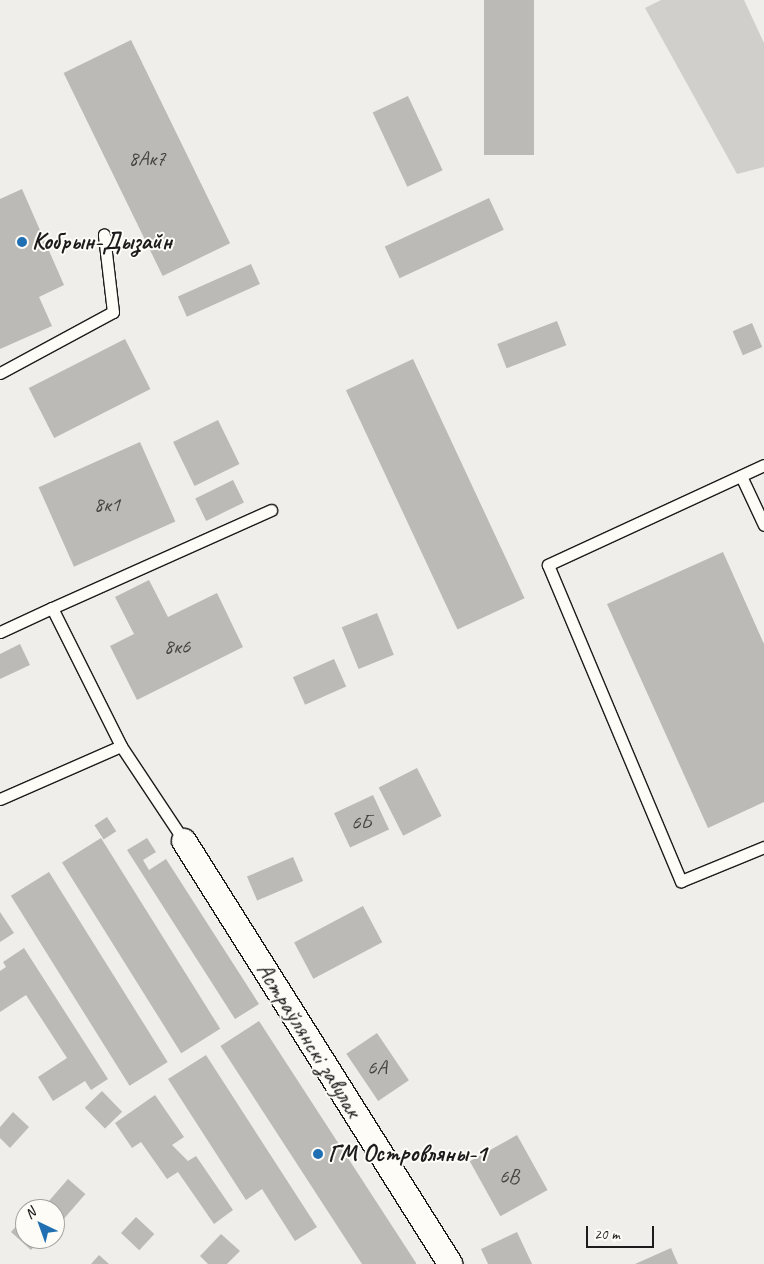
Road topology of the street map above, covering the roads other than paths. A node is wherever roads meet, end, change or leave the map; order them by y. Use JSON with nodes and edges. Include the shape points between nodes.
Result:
{"nodes":[{"id":1,"x":104,"y":234,"type":"dead end"},
{"id":2,"x":0,"y":373,"type":"edge"},
{"id":3,"x":764,"y":466,"type":"edge"},
{"id":4,"x":741,"y":476,"type":"junction"},
{"id":5,"x":271,"y":510,"type":"dead end"},
{"id":6,"x":764,"y":525,"type":"edge"},
{"id":7,"x":52,"y":608,"type":"junction"},
{"id":8,"x":0,"y":632,"type":"edge"},
{"id":9,"x":121,"y":746,"type":"junction"},
{"id":10,"x":0,"y":799,"type":"edge"},
{"id":11,"x":184,"y":841,"type":"joint"},
{"id":12,"x":764,"y":847,"type":"edge"},
{"id":13,"x":450,"y":1264,"type":"edge"}],
"edges":[{"from":1,"to":2,"type":"lane","via":[[114,312]]},
{"from":3,"to":4,"type":"lane"},
{"from":4,"to":6,"type":"lane"},
{"from":4,"to":12,"type":"lane","via":[[548,565],[681,881]]},
{"from":5,"to":7,"type":"lane"},
{"from":7,"to":8,"type":"lane"},
{"from":7,"to":9,"type":"lane"},
{"from":9,"to":10,"type":"lane"},
{"from":9,"to":11,"type":"lane"},
{"from":11,"to":13,"type":"street","name":"Астраўлянскі завулак"}]}
